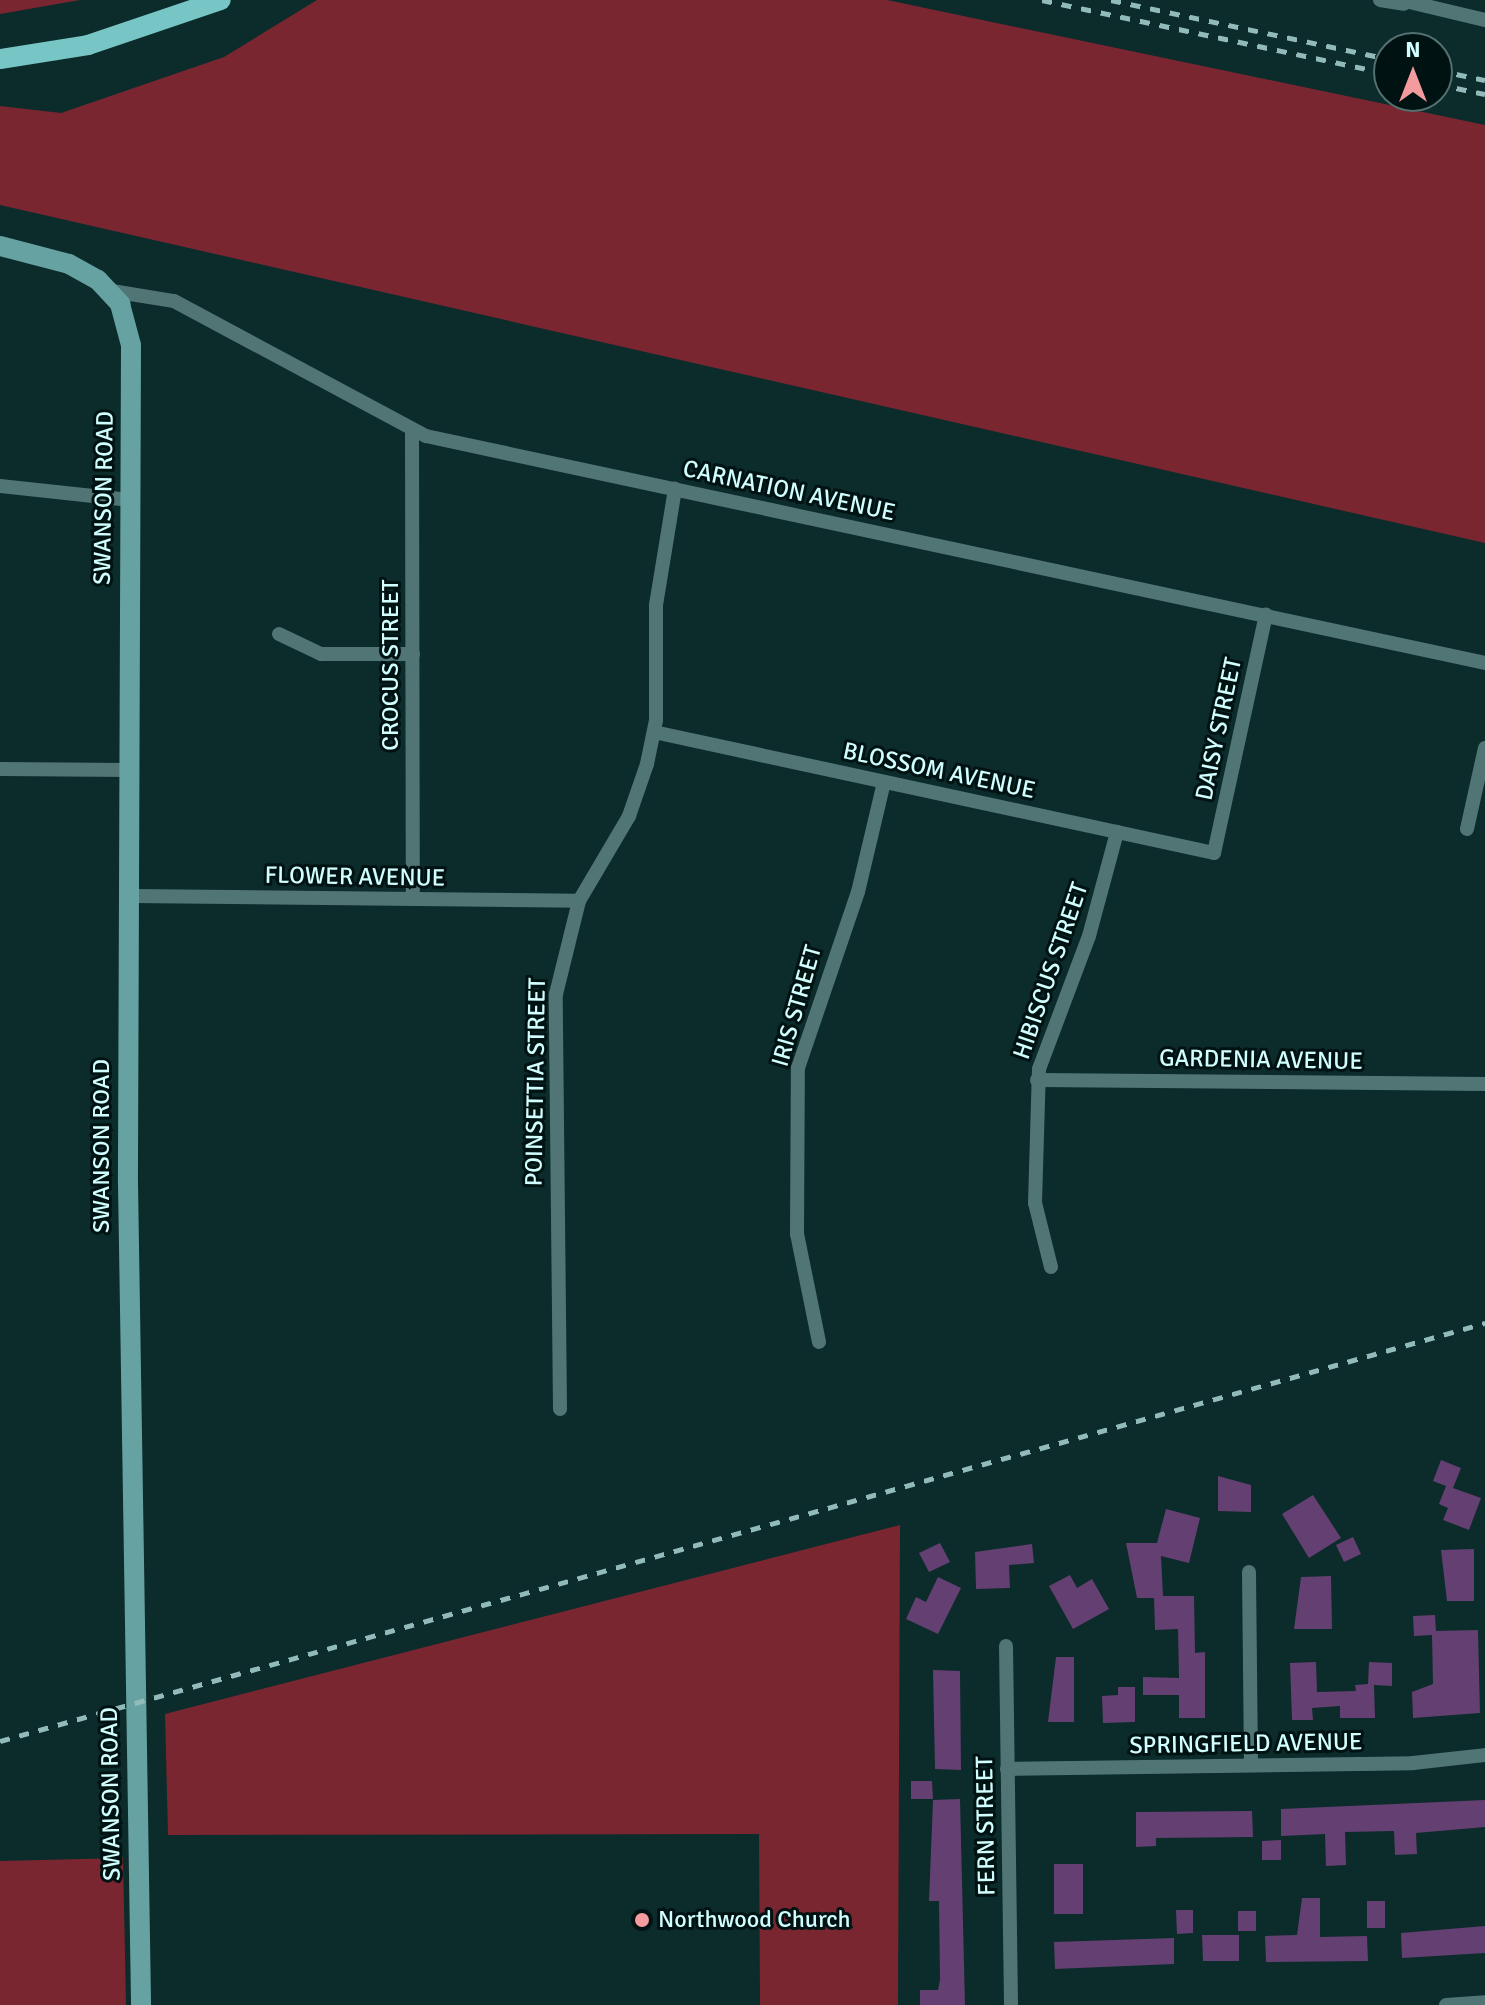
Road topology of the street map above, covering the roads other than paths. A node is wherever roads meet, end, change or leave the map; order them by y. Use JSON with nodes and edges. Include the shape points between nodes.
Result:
{"nodes":[{"id":1,"x":221,"y":0,"type":"edge"},
{"id":2,"x":1380,"y":0,"type":"edge"},
{"id":3,"x":1402,"y":2,"type":"edge"},
{"id":4,"x":1485,"y":20,"type":"edge"},
{"id":5,"x":0,"y":59,"type":"edge"},
{"id":6,"x":0,"y":246,"type":"edge"},
{"id":7,"x":112,"y":291,"type":"junction"},
{"id":8,"x":412,"y":431,"type":"junction"},
{"id":9,"x":0,"y":486,"type":"edge"},
{"id":10,"x":675,"y":489,"type":"junction"},
{"id":11,"x":130,"y":500,"type":"junction"},
{"id":12,"x":1266,"y":615,"type":"junction"},
{"id":13,"x":279,"y":634,"type":"dead end"},
{"id":14,"x":413,"y":654,"type":"junction"},
{"id":15,"x":1485,"y":663,"type":"edge"},
{"id":16,"x":654,"y":732,"type":"junction"},
{"id":17,"x":1485,"y":748,"type":"edge"},
{"id":18,"x":0,"y":769,"type":"edge"},
{"id":19,"x":131,"y":770,"type":"junction"},
{"id":20,"x":884,"y":782,"type":"junction"},
{"id":21,"x":1467,"y":829,"type":"dead end"},
{"id":22,"x":1117,"y":832,"type":"junction"},
{"id":23,"x":1214,"y":853,"type":"joint"},
{"id":24,"x":131,"y":896,"type":"junction"},
{"id":25,"x":413,"y":899,"type":"junction"},
{"id":26,"x":579,"y":901,"type":"junction"},
{"id":27,"x":1037,"y":1080,"type":"junction"},
{"id":28,"x":1485,"y":1084,"type":"edge"},
{"id":29,"x":1051,"y":1267,"type":"dead end"},
{"id":30,"x":819,"y":1342,"type":"dead end"},
{"id":31,"x":560,"y":1409,"type":"dead end"},
{"id":32,"x":1249,"y":1572,"type":"dead end"},
{"id":33,"x":1006,"y":1646,"type":"dead end"},
{"id":34,"x":1485,"y":1755,"type":"edge"},
{"id":35,"x":1251,"y":1765,"type":"junction"},
{"id":36,"x":1007,"y":1769,"type":"junction"},
{"id":37,"x":1485,"y":2002,"type":"edge"},
{"id":38,"x":141,"y":2005,"type":"edge"},
{"id":39,"x":1011,"y":2005,"type":"edge"},
{"id":40,"x":1446,"y":2005,"type":"edge"}],
"edges":[{"from":1,"to":5,"type":"main road","via":[[100,42]]},
{"from":2,"to":3,"type":"street"},
{"from":3,"to":4,"type":"street"},
{"from":6,"to":7,"type":"street","via":[[69,264]]},
{"from":7,"to":8,"type":"street","name":"CARNATION AVENUE","via":[[174,301]]},
{"from":7,"to":11,"type":"street","name":"SWANSON ROAD","via":[[131,345]]},
{"from":8,"to":10,"type":"street","name":"CARNATION AVENUE"},
{"from":8,"to":14,"type":"street","name":"CROCUS STREET"},
{"from":9,"to":11,"type":"street"},
{"from":10,"to":12,"type":"street","name":"CARNATION AVENUE"},
{"from":10,"to":16,"type":"street","name":"POINSETTIA STREET","via":[[656,605]]},
{"from":11,"to":19,"type":"street","name":"SWANSON ROAD"},
{"from":12,"to":15,"type":"street","name":"CARNATION AVENUE"},
{"from":12,"to":23,"type":"street","name":"DAISY STREET"},
{"from":13,"to":14,"type":"street","via":[[321,654]]},
{"from":14,"to":25,"type":"street","name":"CROCUS STREET"},
{"from":16,"to":20,"type":"street","name":"BLOSSOM AVENUE"},
{"from":16,"to":26,"type":"street","name":"POINSETTIA STREET","via":[[629,816]]},
{"from":17,"to":21,"type":"street"},
{"from":18,"to":19,"type":"street"},
{"from":19,"to":24,"type":"street","name":"SWANSON ROAD"},
{"from":20,"to":22,"type":"street","name":"BLOSSOM AVENUE"},
{"from":20,"to":30,"type":"street","name":"IRIS STREET","via":[[858,892],[798,1068],[797,1234]]},
{"from":22,"to":23,"type":"street","name":"BLOSSOM AVENUE"},
{"from":22,"to":27,"type":"street","name":"HIBISCUS STREET","via":[[1096,916],[1049,1032]]},
{"from":24,"to":25,"type":"street","name":"FLOWER AVENUE"},
{"from":24,"to":38,"type":"street","name":"SWANSON ROAD","via":[[128,1262]]},
{"from":25,"to":26,"type":"street","name":"FLOWER AVENUE"},
{"from":26,"to":31,"type":"street","name":"POINSETTIA STREET","via":[[555,1011]]},
{"from":27,"to":28,"type":"street","name":"GARDENIA AVENUE"},
{"from":27,"to":29,"type":"street","name":"HIBISCUS STREET","via":[[1035,1203]]},
{"from":32,"to":35,"type":"street"},
{"from":33,"to":36,"type":"street","name":"FERN STREET"},
{"from":34,"to":35,"type":"street","name":"SPRINGFIELD AVENUE"},
{"from":35,"to":36,"type":"street","name":"SPRINGFIELD AVENUE"},
{"from":36,"to":39,"type":"street","name":"FERN STREET"},
{"from":37,"to":40,"type":"street"}]}
